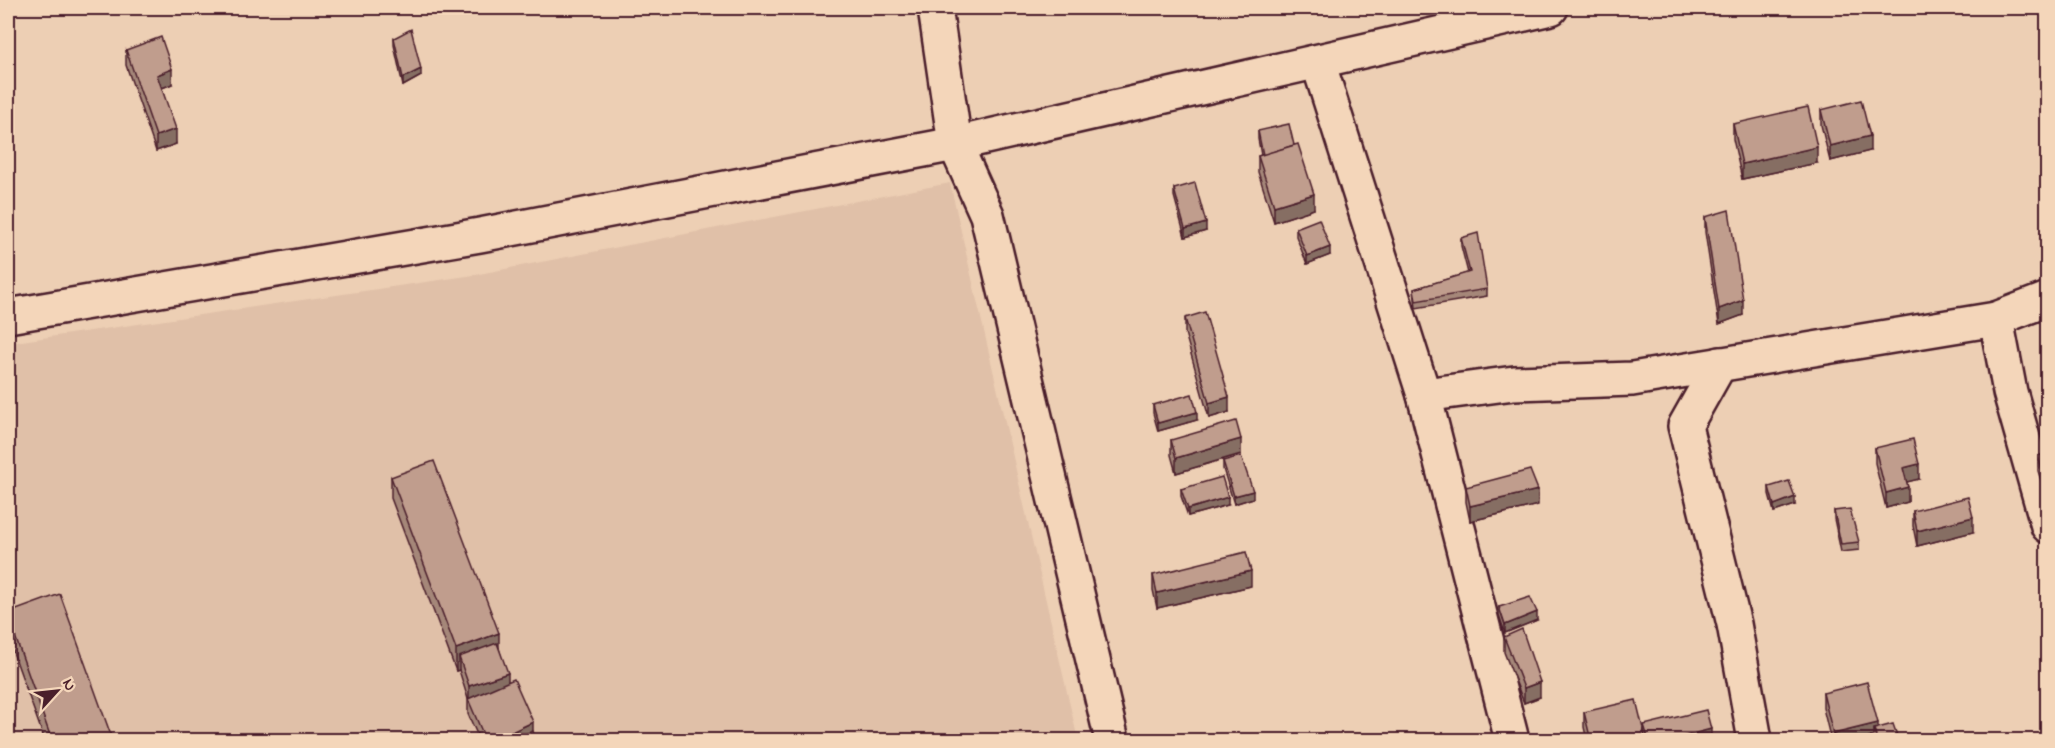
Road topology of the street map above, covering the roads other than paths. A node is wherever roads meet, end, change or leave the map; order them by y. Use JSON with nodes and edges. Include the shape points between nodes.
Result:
{"nodes":[{"id":1,"x":935,"y":8,"type":"edge"},
{"id":2,"x":1551,"y":8,"type":"edge"},
{"id":3,"x":1318,"y":62,"type":"junction"},
{"id":4,"x":955,"y":144,"type":"junction"},
{"id":5,"x":2048,"y":299,"type":"edge"},
{"id":6,"x":8,"y":316,"type":"edge"},
{"id":7,"x":1996,"y":320,"type":"junction"},
{"id":8,"x":1720,"y":364,"type":"junction"},
{"id":9,"x":1424,"y":395,"type":"junction"},
{"id":10,"x":2048,"y":525,"type":"edge"},
{"id":11,"x":1112,"y":741,"type":"edge"},
{"id":12,"x":1512,"y":741,"type":"edge"},
{"id":13,"x":1755,"y":741,"type":"edge"}],
"edges":[{"from":1,"to":4,"type":"street"},
{"from":2,"to":3,"type":"street"},
{"from":3,"to":4,"type":"street"},
{"from":3,"to":9,"type":"street"},
{"from":4,"to":6,"type":"street","via":[[480,235]]},
{"from":4,"to":11,"type":"street","via":[[987,215]]},
{"from":5,"to":7,"type":"street"},
{"from":7,"to":8,"type":"street"},
{"from":7,"to":10,"type":"street","via":[[2010,392]]},
{"from":8,"to":9,"type":"street","via":[[1632,379],[1514,383]]},
{"from":8,"to":13,"type":"street","via":[[1685,426],[1734,624]]},
{"from":9,"to":12,"type":"street"}]}
